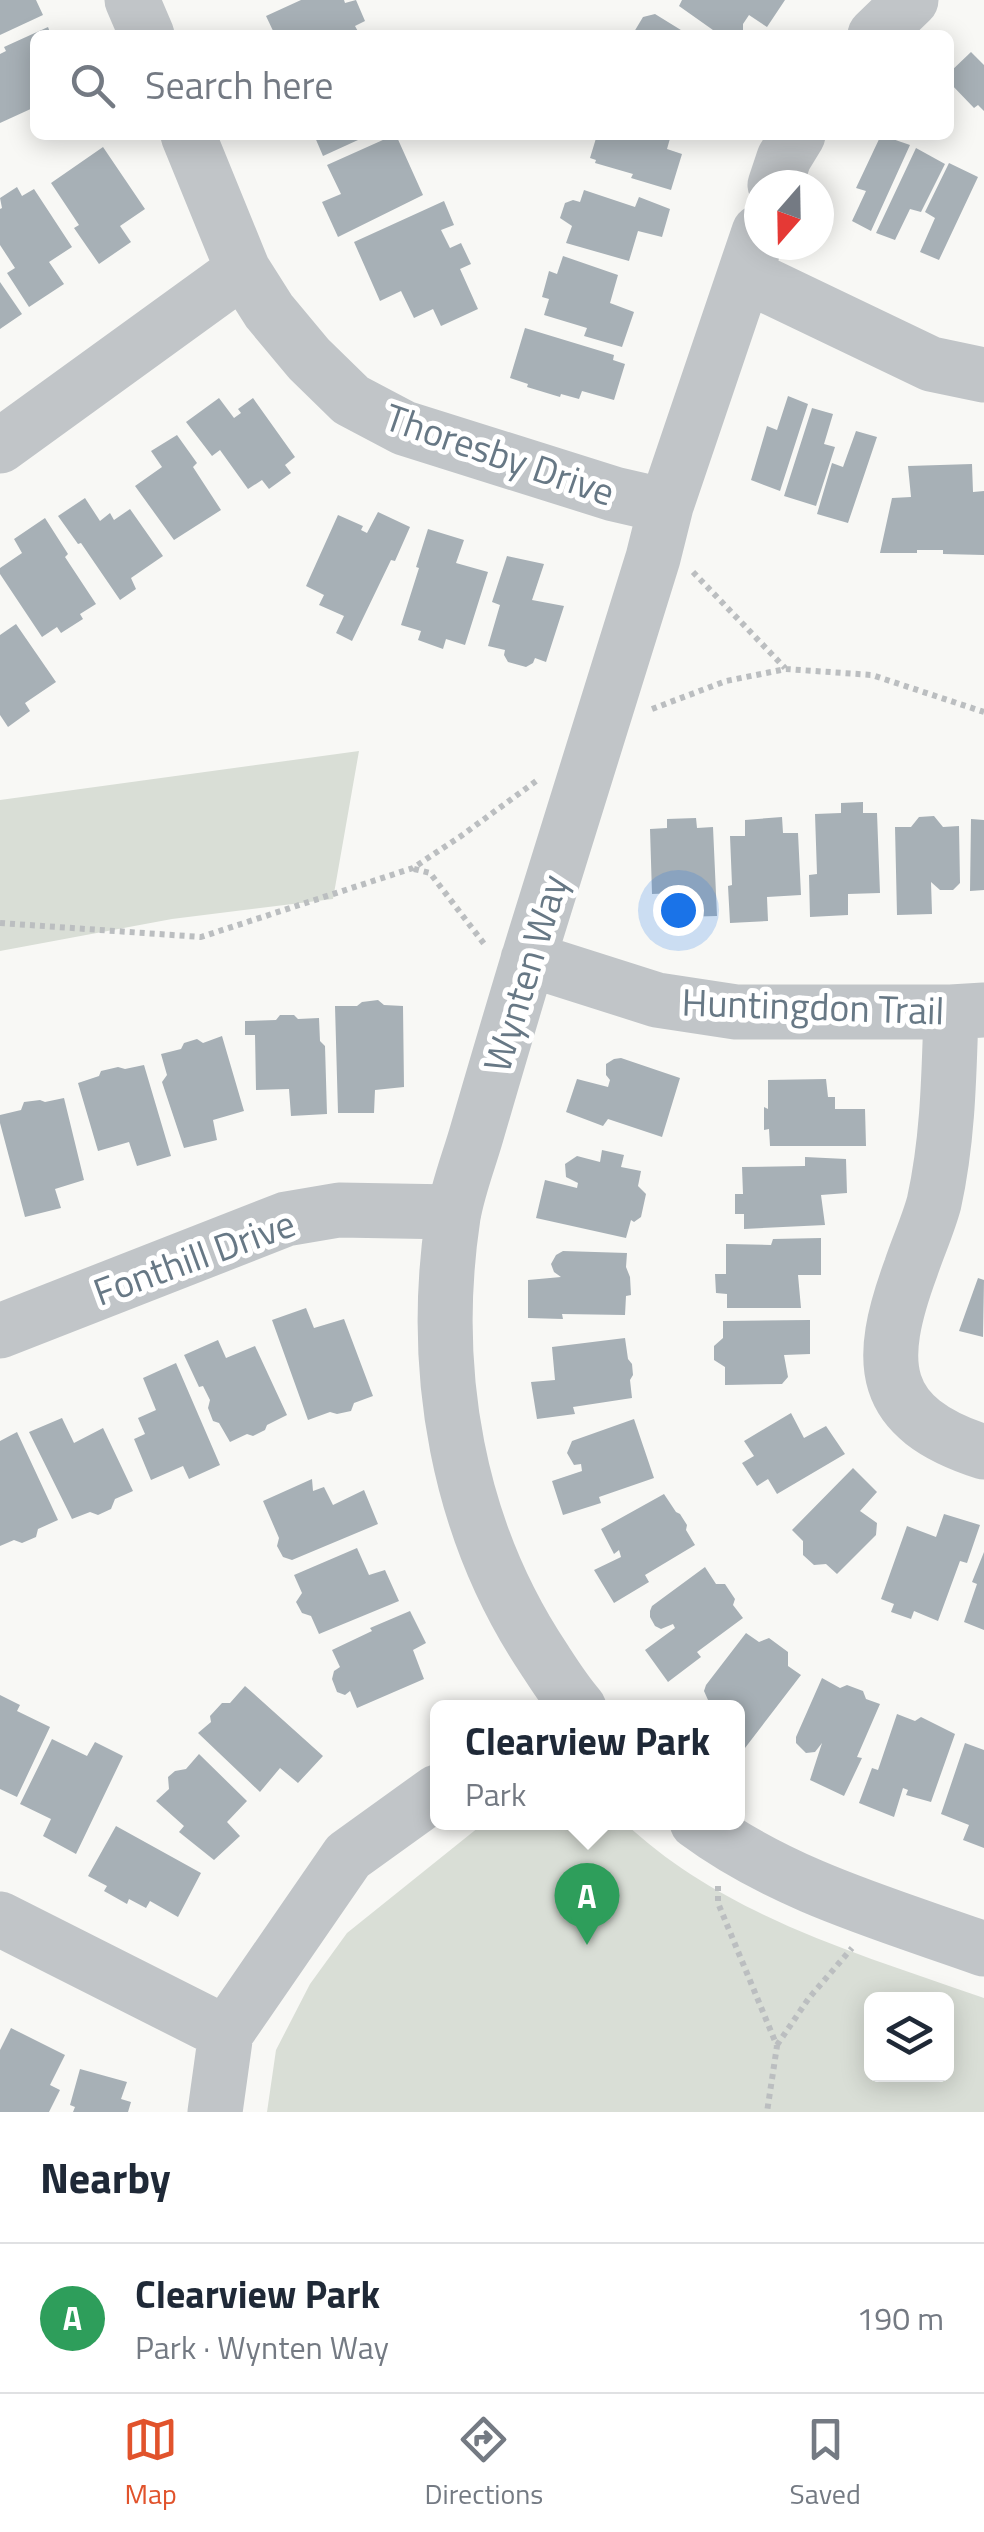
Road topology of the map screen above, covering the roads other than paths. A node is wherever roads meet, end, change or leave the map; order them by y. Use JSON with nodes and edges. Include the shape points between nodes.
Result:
{"nodes":[{"id":1,"x":132,"y":0,"type":"edge"},
{"id":2,"x":910,"y":0,"type":"edge"},
{"id":3,"x":145,"y":30,"type":"edge"},
{"id":4,"x":879,"y":30,"type":"edge"},
{"id":5,"x":190,"y":140,"type":"edge"},
{"id":6,"x":795,"y":140,"type":"edge"},
{"id":7,"x":780,"y":170,"type":"edge"},
{"id":8,"x":750,"y":260,"type":"edge"},
{"id":9,"x":763,"y":260,"type":"edge"},
{"id":10,"x":243,"y":270,"type":"junction"},
{"id":11,"x":984,"y":375,"type":"edge"},
{"id":12,"x":0,"y":446,"type":"edge"},
{"id":13,"x":659,"y":532,"type":"junction"},
{"id":14,"x":508,"y":953,"type":"junction"},
{"id":15,"x":968,"y":1011,"type":"edge"},
{"id":16,"x":454,"y":1212,"type":"junction"},
{"id":17,"x":0,"y":1331,"type":"edge"},
{"id":18,"x":984,"y":1452,"type":"edge"},
{"id":19,"x":563,"y":1700,"type":"edge"},
{"id":20,"x":430,"y":1797,"type":"edge"},
{"id":21,"x":708,"y":1830,"type":"edge"},
{"id":22,"x":0,"y":1919,"type":"edge"},
{"id":23,"x":984,"y":1948,"type":"edge"},
{"id":24,"x":226,"y":2033,"type":"junction"},
{"id":25,"x":215,"y":2112,"type":"edge"}],
"edges":[{"from":1,"to":3,"type":"street"},
{"from":2,"to":4,"type":"street"},
{"from":5,"to":10,"type":"street","name":"Thoresby Drive"},
{"from":6,"to":7,"type":"street"},
{"from":8,"to":13,"type":"street","name":"Wynten Way"},
{"from":9,"to":11,"type":"street","via":[[931,364]]},
{"from":10,"to":12,"type":"street"},
{"from":10,"to":13,"type":"street","name":"Thoresby Drive","via":[[308,360],[352,400],[404,428],[614,494]]},
{"from":13,"to":14,"type":"street","name":"Wynten Way"},
{"from":14,"to":15,"type":"street","name":"Huntingdon Trail","via":[[657,1000],[736,1012]]},
{"from":14,"to":16,"type":"street","name":"Wynten Way"},
{"from":15,"to":18,"type":"street","via":[[933,1207],[889,1346],[903,1401],[928,1428]]},
{"from":16,"to":17,"type":"street","name":"Fonthill Drive","via":[[339,1210],[286,1219]]},
{"from":16,"to":19,"type":"street","name":"Wynten Way","via":[[445,1324],[457,1448],[496,1574]]},
{"from":20,"to":24,"type":"street","via":[[348,1856]]},
{"from":21,"to":23,"type":"street","via":[[790,1878]]},
{"from":22,"to":24,"type":"street"},
{"from":24,"to":25,"type":"street"}]}
